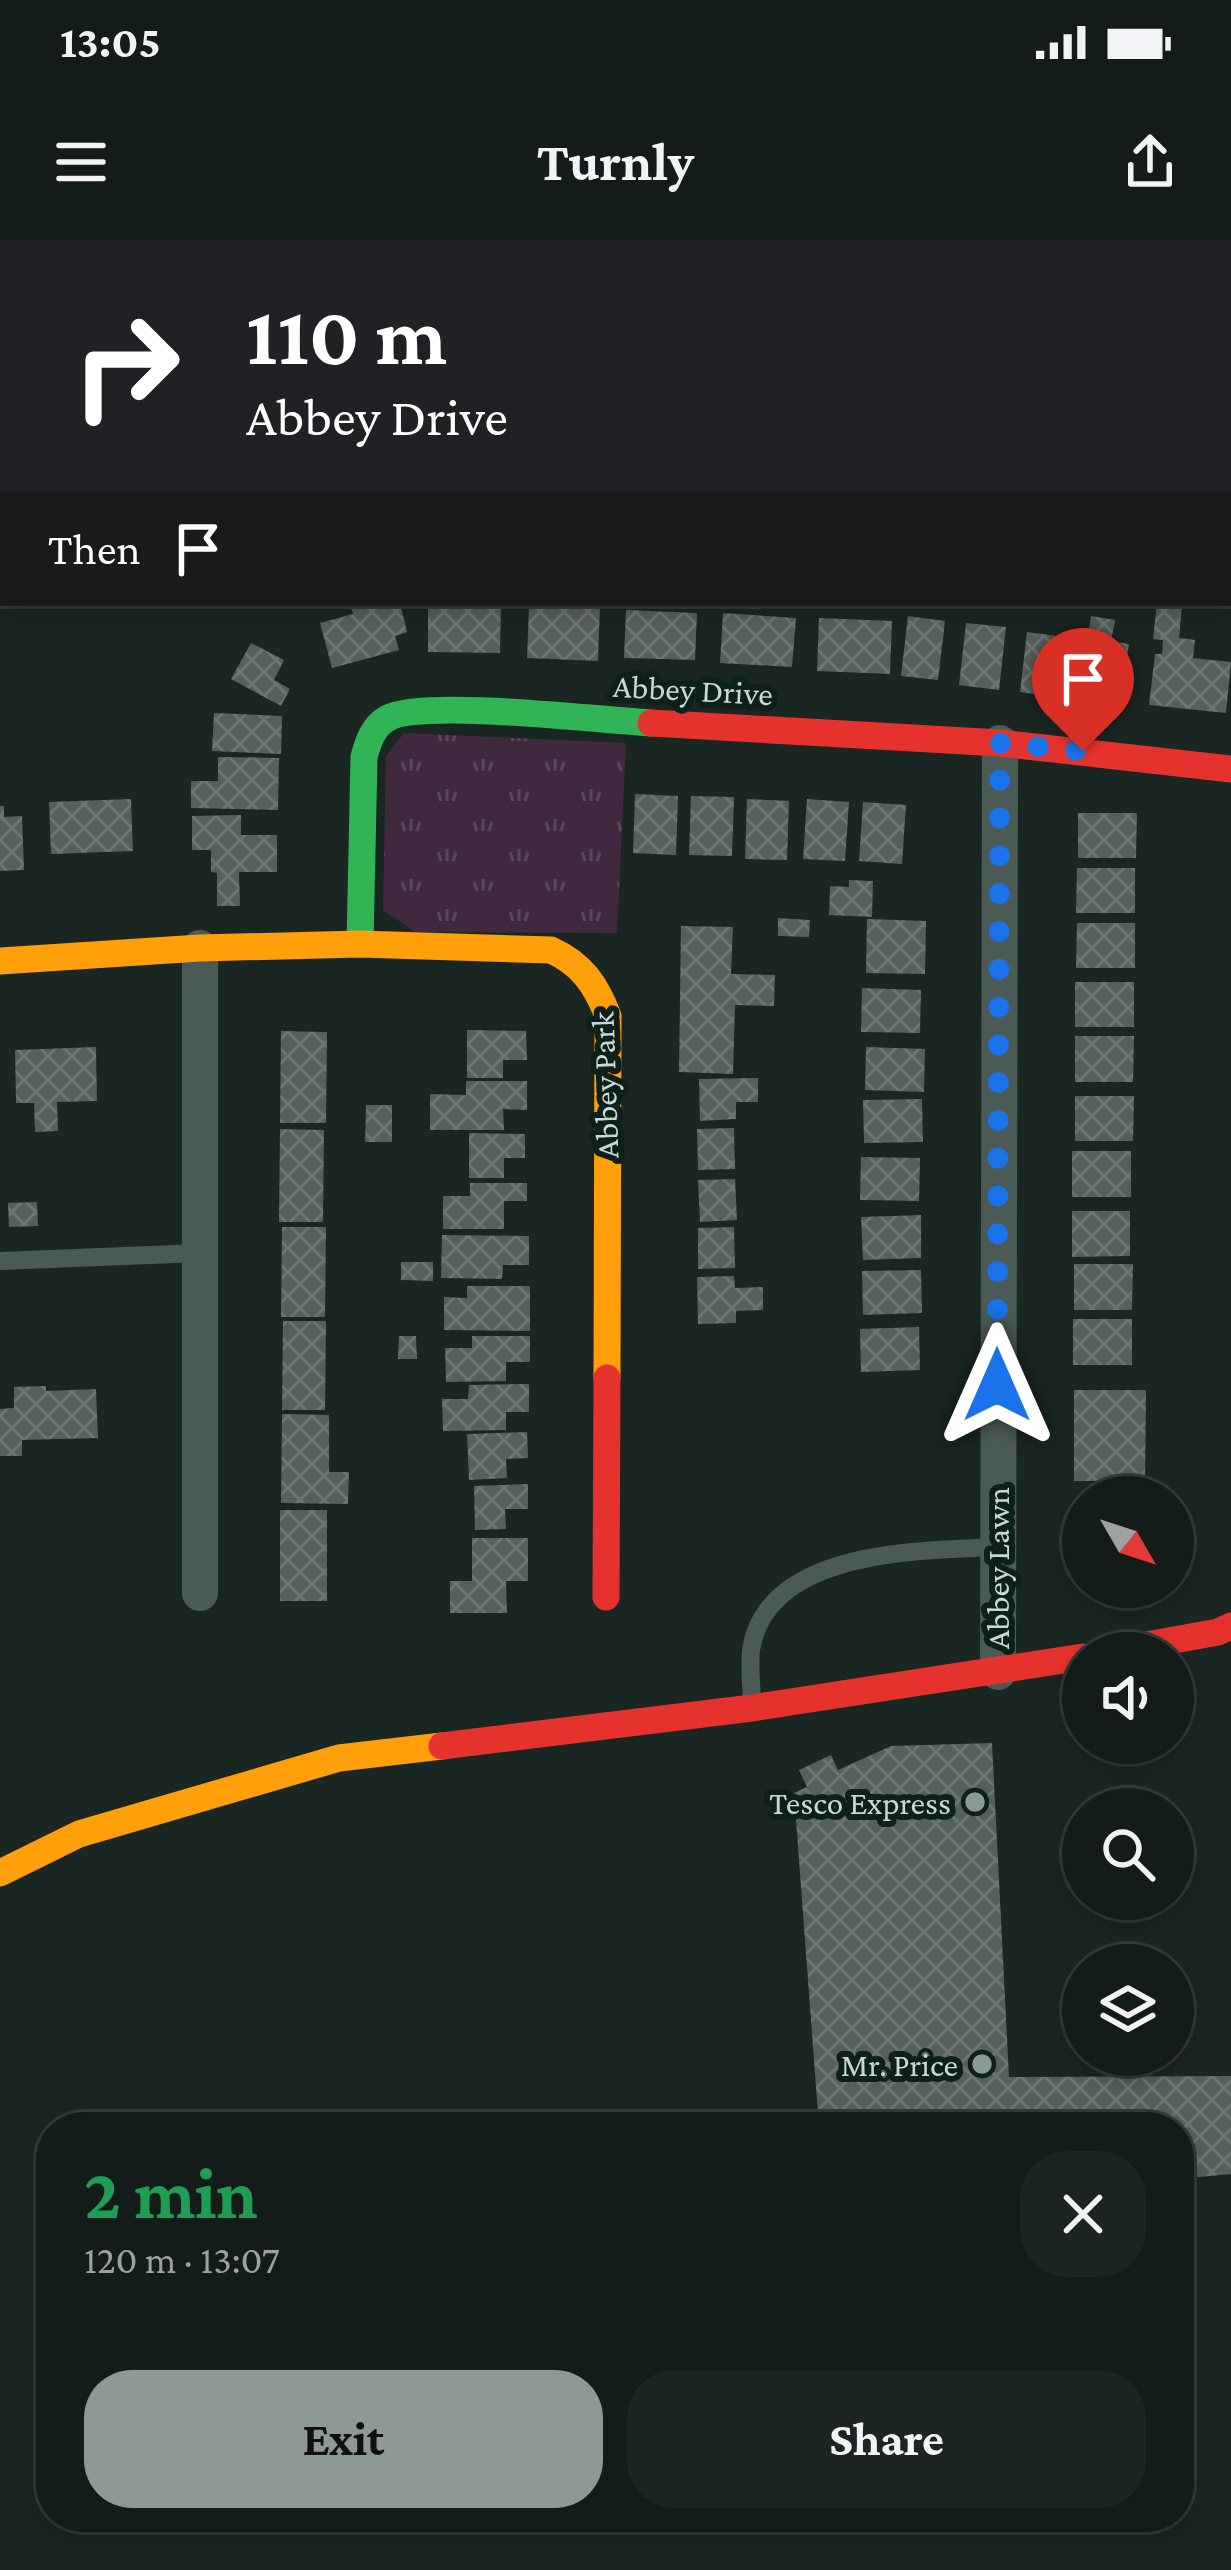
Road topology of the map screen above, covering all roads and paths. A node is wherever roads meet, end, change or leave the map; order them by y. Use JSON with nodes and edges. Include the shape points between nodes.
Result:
{"nodes":[{"id":1,"x":1000,"y":743,"type":"junction"},
{"id":2,"x":1231,"y":770,"type":"edge"},
{"id":3,"x":360,"y":944,"type":"junction"},
{"id":4,"x":200,"y":948,"type":"junction"},
{"id":5,"x":0,"y":961,"type":"edge"},
{"id":6,"x":200,"y":1253,"type":"junction"},
{"id":7,"x":0,"y":1261,"type":"edge"},
{"id":8,"x":995,"y":1547,"type":"junction"},
{"id":9,"x":200,"y":1593,"type":"dead end"},
{"id":10,"x":606,"y":1597,"type":"dead end"},
{"id":11,"x":1227,"y":1631,"type":"edge"},
{"id":12,"x":1194,"y":1637,"type":"edge"},
{"id":13,"x":1062,"y":1661,"type":"edge"},
{"id":14,"x":998,"y":1672,"type":"junction"},
{"id":15,"x":752,"y":1708,"type":"junction"},
{"id":16,"x":0,"y":1873,"type":"edge"}],
"edges":[{"from":1,"to":2,"type":"street","name":"Abbey Drive"},
{"from":1,"to":3,"type":"street","name":"Abbey Drive","via":[[418,709],[387,716],[370,733],[364,758]]},
{"from":1,"to":8,"type":"street","name":"Abbey Lawn"},
{"from":3,"to":4,"type":"street","name":"Abbey Park"},
{"from":3,"to":10,"type":"street","name":"Abbey Park","via":[[551,950],[576,960],[597,984],[608,1016]]},
{"from":4,"to":5,"type":"street","name":"Abbey Park"},
{"from":4,"to":6,"type":"street"},
{"from":6,"to":7,"type":"lane"},
{"from":6,"to":9,"type":"street"},
{"from":8,"to":14,"type":"street","name":"Abbey Lawn"},
{"from":8,"to":15,"type":"lane","via":[[907,1552],[795,1582],[763,1616],[751,1650]]},
{"from":11,"to":12,"type":"street"},
{"from":13,"to":14,"type":"street"},
{"from":14,"to":15,"type":"street"},
{"from":15,"to":16,"type":"street","via":[[339,1758],[79,1834]]}]}
